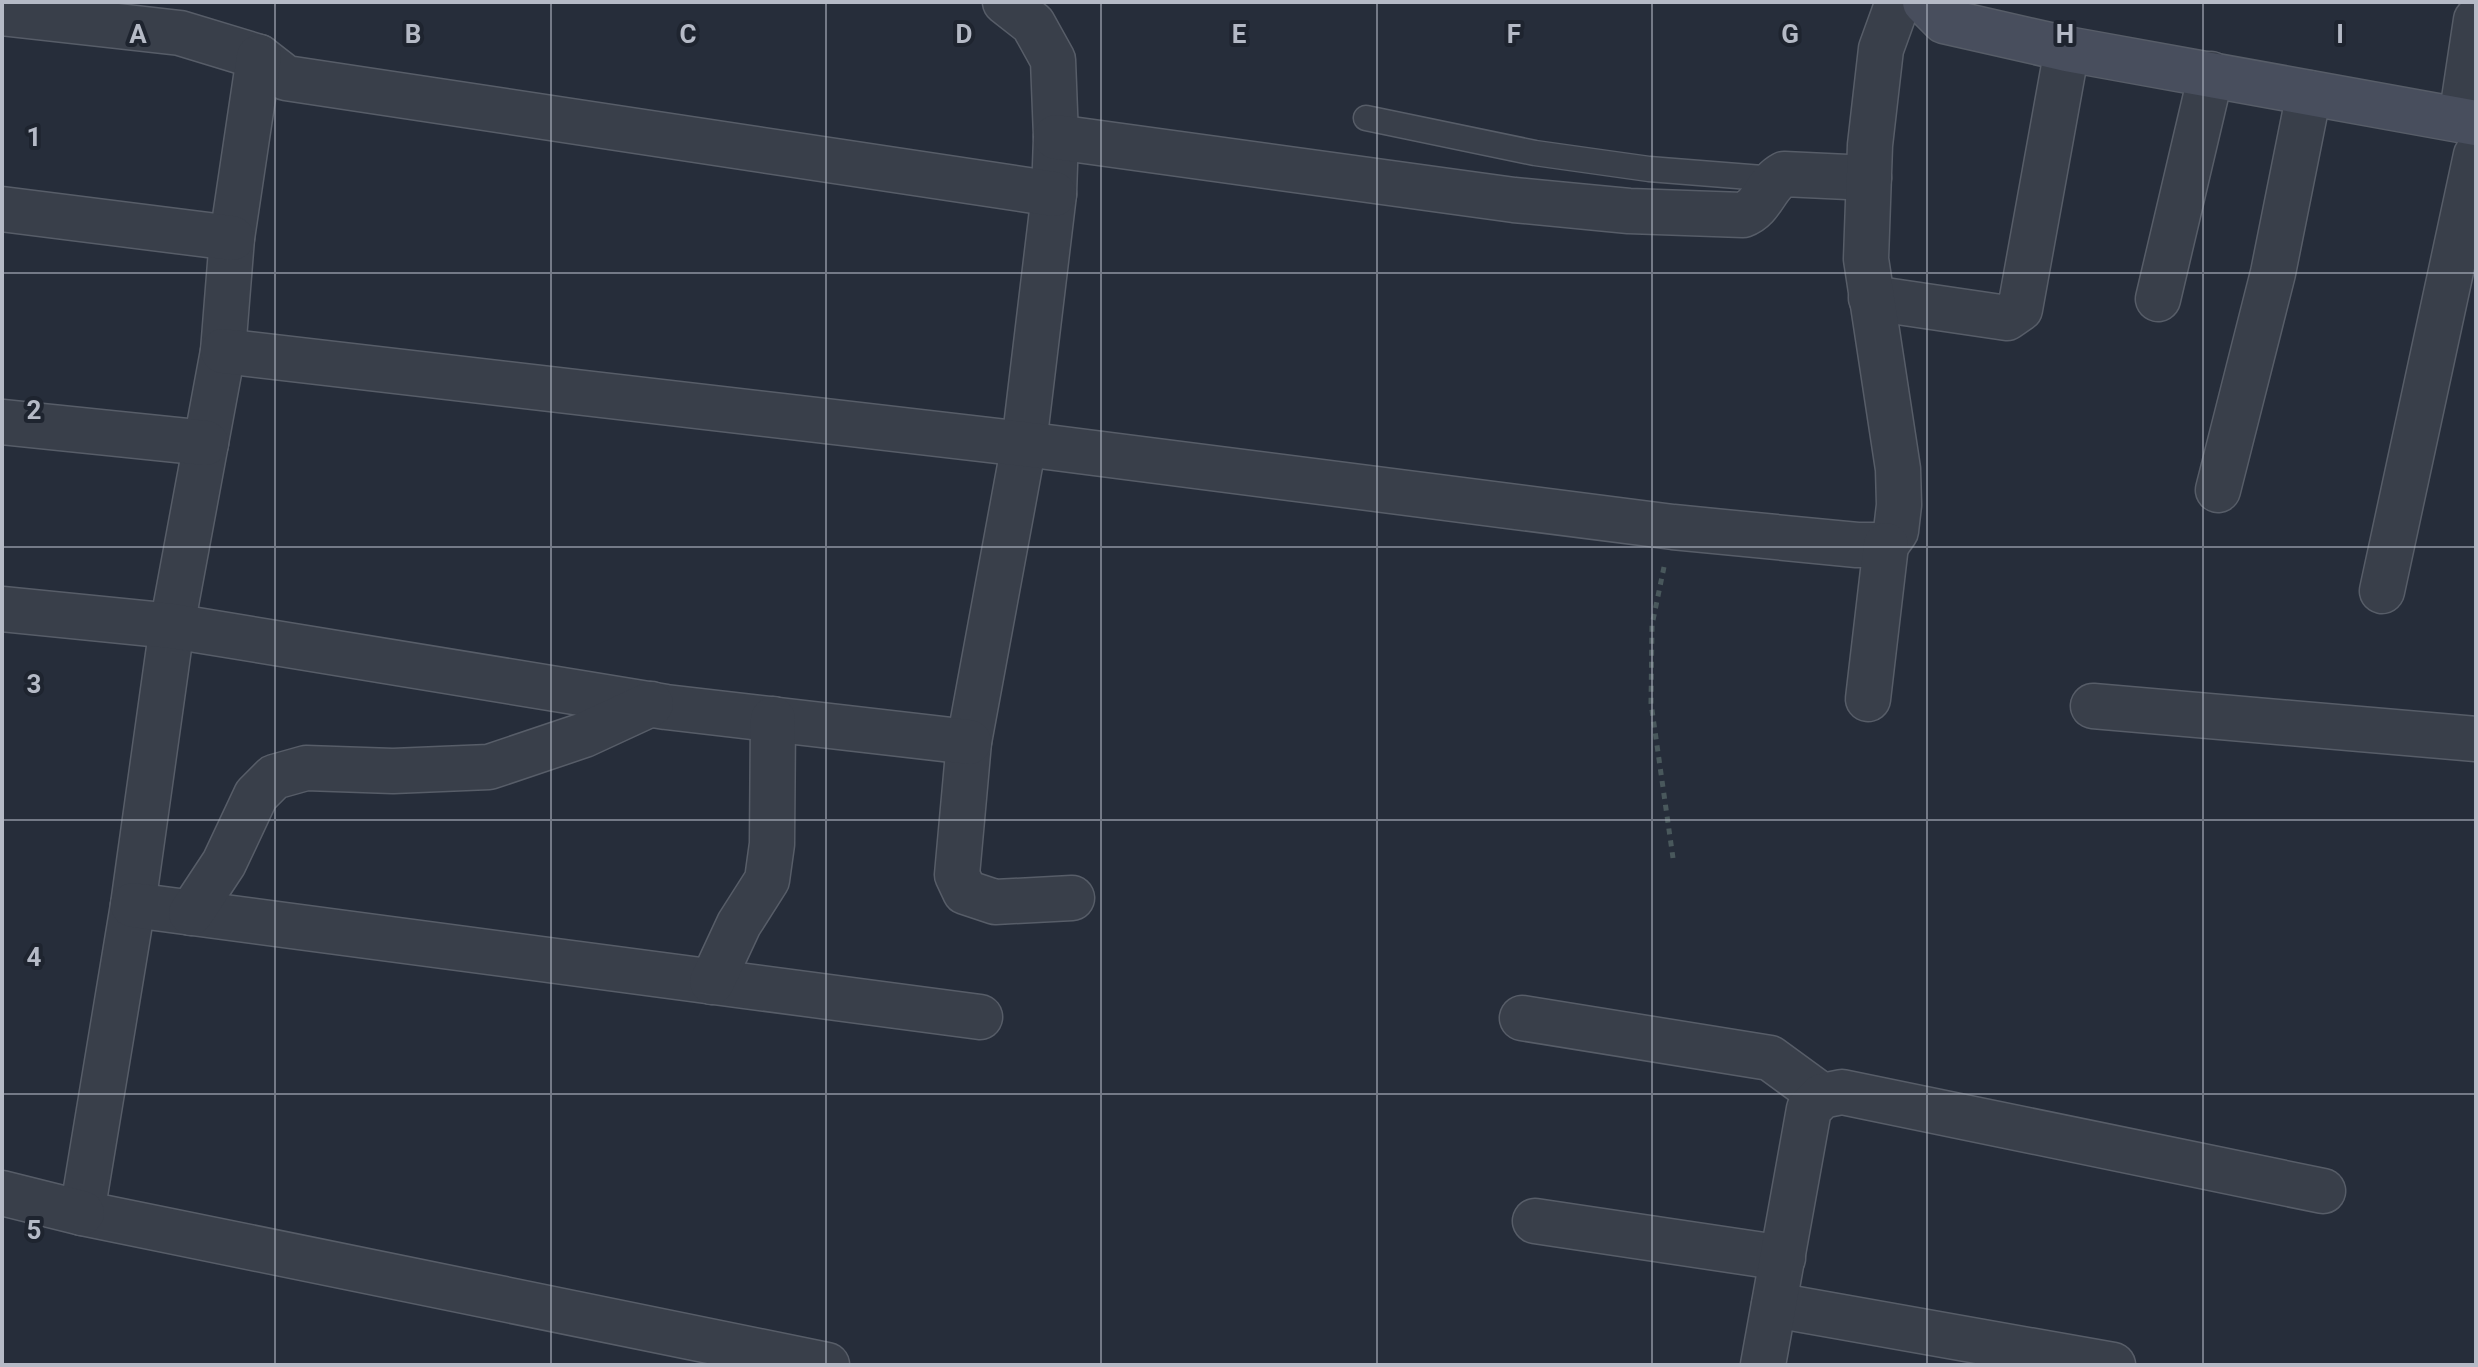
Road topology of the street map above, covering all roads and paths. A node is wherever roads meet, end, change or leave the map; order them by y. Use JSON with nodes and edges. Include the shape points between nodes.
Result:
{"nodes":[{"id":1,"x":1005,"y":2,"type":"edge"},
{"id":2,"x":1898,"y":2,"type":"edge"},
{"id":3,"x":1925,"y":2,"type":"edge"},
{"id":4,"x":2,"y":13,"type":"edge"},
{"id":5,"x":2476,"y":20,"type":"edge"},
{"id":6,"x":2067,"y":49,"type":"junction"},
{"id":7,"x":259,"y":57,"type":"junction"},
{"id":8,"x":2211,"y":74,"type":"junction"},
{"id":9,"x":2309,"y":93,"type":"junction"},
{"id":10,"x":1366,"y":118,"type":"dead end"},
{"id":11,"x":2471,"y":133,"type":"edge"},
{"id":12,"x":1056,"y":137,"type":"junction"},
{"id":13,"x":1869,"y":178,"type":"junction"},
{"id":14,"x":1775,"y":179,"type":"junction"},
{"id":15,"x":1054,"y":194,"type":"junction"},
{"id":16,"x":2,"y":209,"type":"edge"},
{"id":17,"x":232,"y":238,"type":"junction"},
{"id":18,"x":1871,"y":298,"type":"junction"},
{"id":19,"x":2158,"y":299,"type":"dead end"},
{"id":20,"x":223,"y":351,"type":"junction"},
{"id":21,"x":2,"y":422,"type":"edge"},
{"id":22,"x":206,"y":443,"type":"junction"},
{"id":23,"x":1024,"y":444,"type":"junction"},
{"id":24,"x":2218,"y":490,"type":"dead end"},
{"id":25,"x":1673,"y":527,"type":"junction"},
{"id":26,"x":1886,"y":545,"type":"junction"},
{"id":27,"x":2382,"y":591,"type":"dead end"},
{"id":28,"x":2,"y":609,"type":"edge"},
{"id":29,"x":172,"y":626,"type":"junction"},
{"id":30,"x":1868,"y":699,"type":"dead end"},
{"id":31,"x":651,"y":704,"type":"junction"},
{"id":32,"x":2093,"y":706,"type":"dead end"},
{"id":33,"x":773,"y":719,"type":"junction"},
{"id":34,"x":2476,"y":739,"type":"edge"},
{"id":35,"x":969,"y":742,"type":"junction"},
{"id":36,"x":1673,"y":858,"type":"dead end"},
{"id":37,"x":1072,"y":898,"type":"dead end"},
{"id":38,"x":133,"y":905,"type":"junction"},
{"id":39,"x":191,"y":913,"type":"junction"},
{"id":40,"x":712,"y":982,"type":"junction"},
{"id":41,"x":980,"y":1017,"type":"dead end"},
{"id":42,"x":1522,"y":1018,"type":"dead end"},
{"id":43,"x":1822,"y":1096,"type":"junction"},
{"id":44,"x":2323,"y":1191,"type":"dead end"},
{"id":45,"x":2,"y":1193,"type":"edge"},
{"id":46,"x":82,"y":1213,"type":"junction"},
{"id":47,"x":1535,"y":1221,"type":"dead end"},
{"id":48,"x":1783,"y":1258,"type":"junction"},
{"id":49,"x":1774,"y":1305,"type":"junction"},
{"id":50,"x":827,"y":1365,"type":"edge"},
{"id":51,"x":1763,"y":1365,"type":"edge"},
{"id":52,"x":2113,"y":1365,"type":"edge"}],
"edges":[{"from":1,"to":12,"type":"street","via":[[1033,24],[1053,60]]},
{"from":2,"to":13,"type":"street","via":[[1881,49]]},
{"from":3,"to":6,"type":"street","via":[[1944,21]]},
{"from":4,"to":7,"type":"street","via":[[180,33]]},
{"from":5,"to":11,"type":"street"},
{"from":6,"to":8,"type":"street"},
{"from":6,"to":18,"type":"street","via":[[2020,309],[2007,318]]},
{"from":7,"to":15,"type":"street","via":[[286,78]]},
{"from":7,"to":17,"type":"street"},
{"from":8,"to":9,"type":"street"},
{"from":8,"to":19,"type":"street"},
{"from":9,"to":11,"type":"street"},
{"from":9,"to":24,"type":"street","via":[[2273,273]]},
{"from":10,"to":14,"type":"lane","via":[[1535,153]]},
{"from":11,"to":27,"type":"street"},
{"from":12,"to":14,"type":"street","via":[[1629,211],[1743,215],[1756,208]]},
{"from":12,"to":15,"type":"street"},
{"from":13,"to":14,"type":"street","via":[[1784,174]]},
{"from":13,"to":18,"type":"street","via":[[1866,259]]},
{"from":15,"to":23,"type":"street"},
{"from":16,"to":17,"type":"street"},
{"from":17,"to":20,"type":"street"},
{"from":18,"to":26,"type":"street","via":[[1898,469],[1896,531]]},
{"from":20,"to":22,"type":"street"},
{"from":20,"to":23,"type":"street"},
{"from":21,"to":22,"type":"street"},
{"from":22,"to":29,"type":"street"},
{"from":23,"to":25,"type":"street"},
{"from":23,"to":35,"type":"street"},
{"from":25,"to":26,"type":"street"},
{"from":25,"to":36,"type":"path","via":[[1652,625],[1651,703]]},
{"from":26,"to":30,"type":"street"},
{"from":28,"to":29,"type":"street"},
{"from":29,"to":31,"type":"street"},
{"from":29,"to":38,"type":"street"},
{"from":31,"to":33,"type":"street"},
{"from":31,"to":39,"type":"street","via":[[584,735],[489,767],[306,768],[274,777],[256,795],[224,863]]},
{"from":32,"to":34,"type":"street"},
{"from":33,"to":35,"type":"street"},
{"from":33,"to":40,"type":"street","via":[[767,880]]},
{"from":35,"to":37,"type":"street","via":[[957,875],[965,892],[995,902]]},
{"from":38,"to":39,"type":"street"},
{"from":38,"to":46,"type":"street"},
{"from":39,"to":40,"type":"street"},
{"from":40,"to":41,"type":"street"},
{"from":42,"to":43,"type":"street","via":[[1770,1058]]},
{"from":43,"to":44,"type":"street","via":[[1842,1092]]},
{"from":43,"to":48,"type":"street","via":[[1809,1109]]},
{"from":45,"to":46,"type":"street"},
{"from":46,"to":50,"type":"street"},
{"from":47,"to":48,"type":"street"},
{"from":48,"to":49,"type":"street"},
{"from":49,"to":51,"type":"street"},
{"from":49,"to":52,"type":"street"}]}
